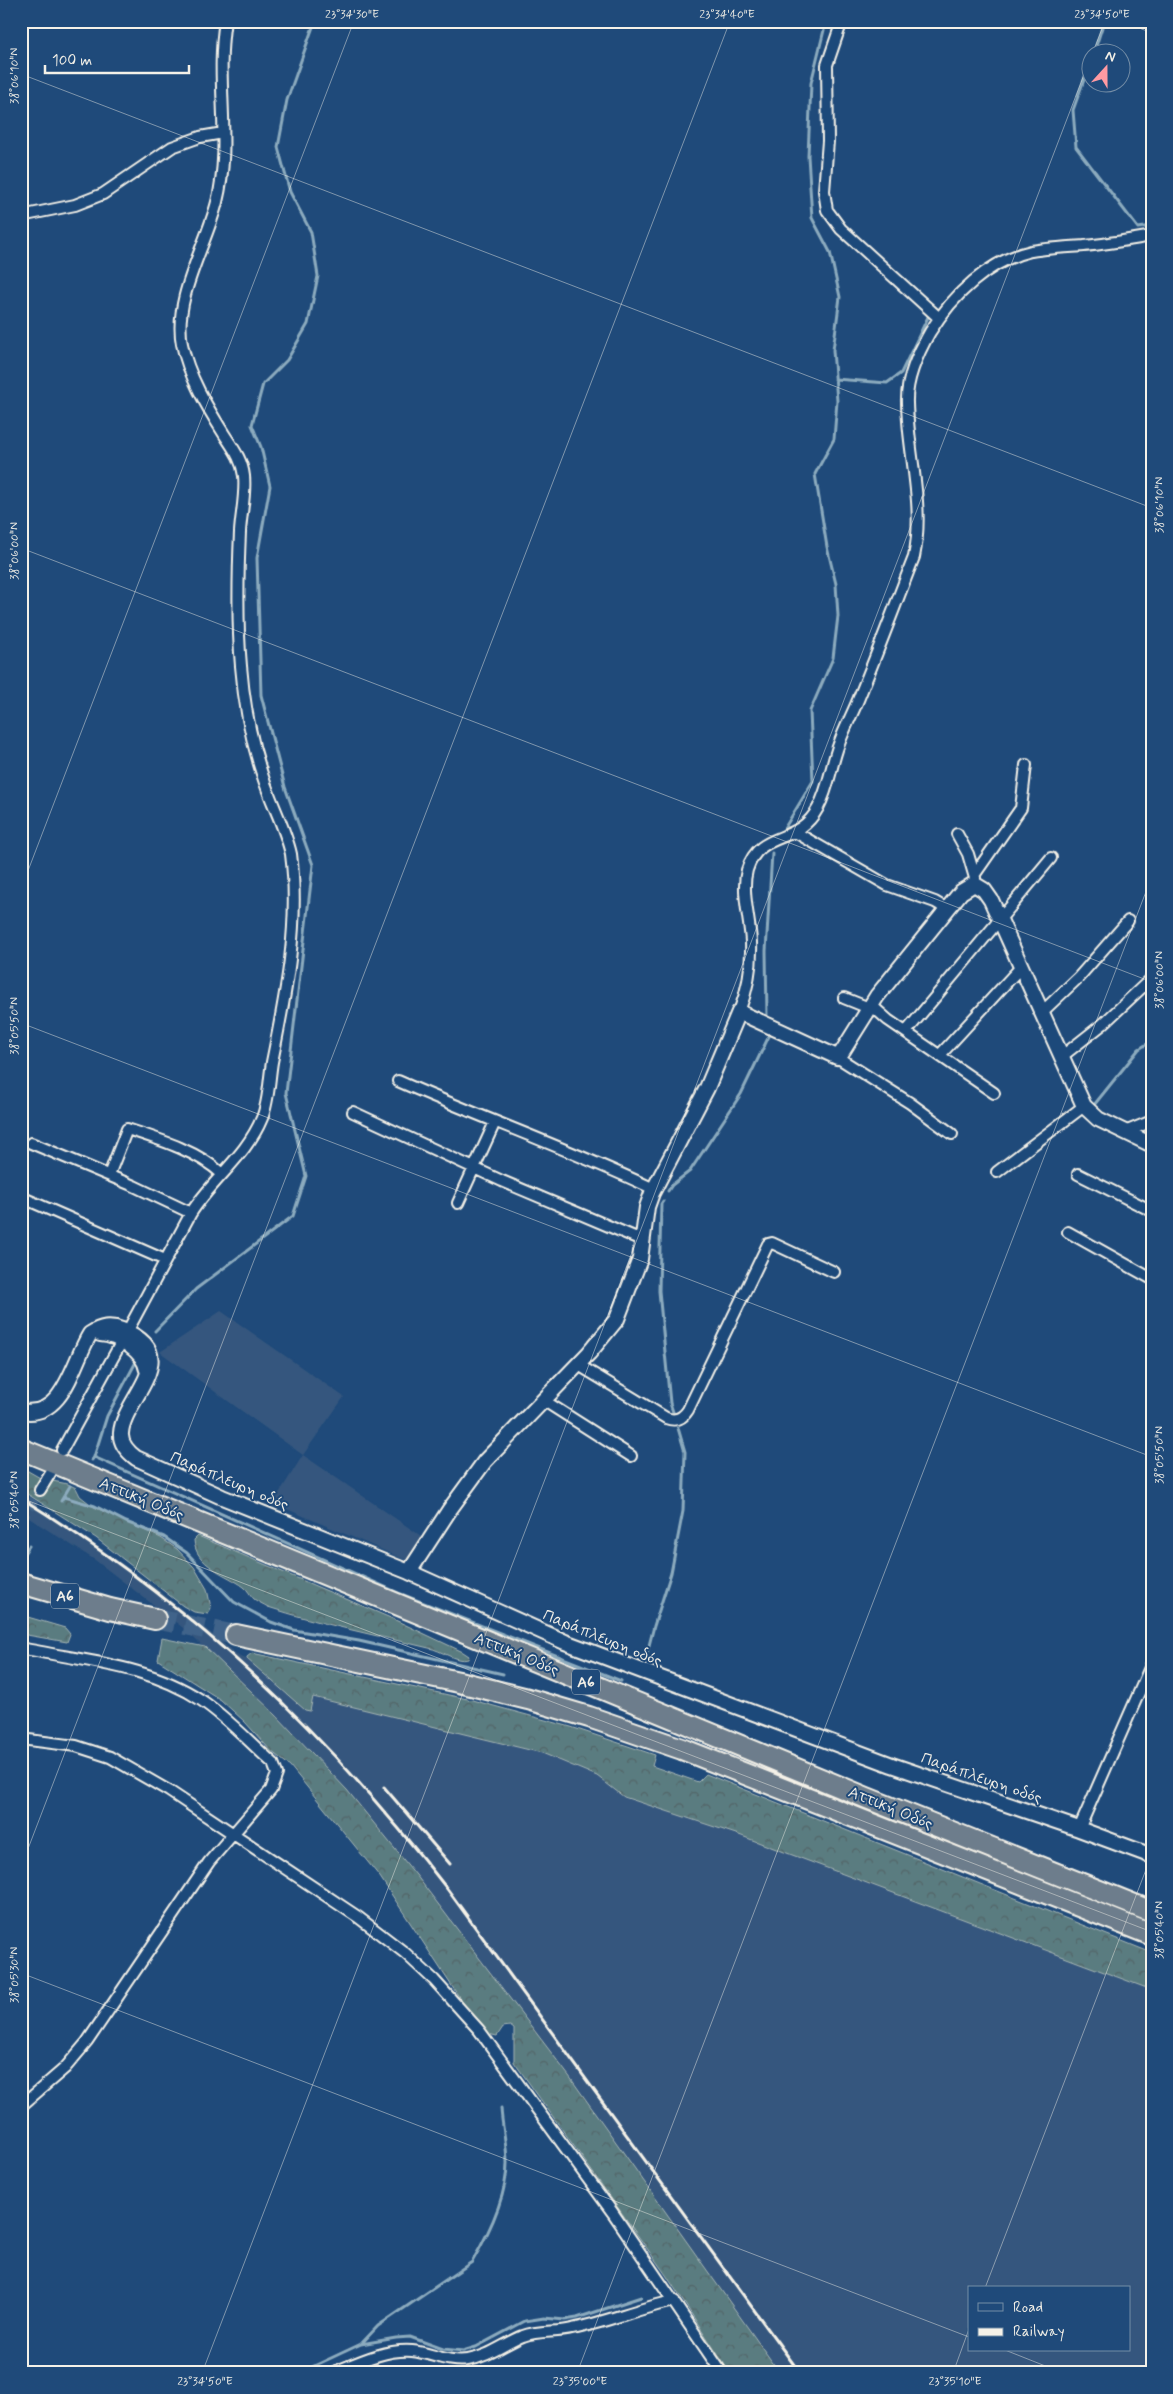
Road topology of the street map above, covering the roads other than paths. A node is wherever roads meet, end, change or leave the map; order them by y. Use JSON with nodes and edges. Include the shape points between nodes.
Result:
{"nodes":[{"id":1,"x":225,"y":21,"type":"edge"},
{"id":2,"x":842,"y":21,"type":"edge"},
{"id":3,"x":223,"y":133,"type":"junction"},
{"id":4,"x":21,"y":216,"type":"edge"},
{"id":5,"x":1152,"y":236,"type":"edge"},
{"id":6,"x":939,"y":318,"type":"junction"},
{"id":7,"x":1026,"y":765,"type":"dead end"},
{"id":8,"x":795,"y":832,"type":"junction"},
{"id":9,"x":957,"y":834,"type":"dead end"},
{"id":10,"x":1050,"y":858,"type":"dead end"},
{"id":11,"x":975,"y":879,"type":"junction"},
{"id":12,"x":947,"y":910,"type":"junction"},
{"id":13,"x":1000,"y":918,"type":"junction"},
{"id":14,"x":1128,"y":921,"type":"dead end"},
{"id":15,"x":1021,"y":967,"type":"junction"},
{"id":16,"x":1152,"y":978,"type":"edge"},
{"id":17,"x":844,"y":998,"type":"dead end"},
{"id":18,"x":870,"y":1006,"type":"junction"},
{"id":19,"x":739,"y":1012,"type":"junction"},
{"id":20,"x":1041,"y":1013,"type":"junction"},
{"id":21,"x":906,"y":1032,"type":"junction"},
{"id":22,"x":940,"y":1055,"type":"junction"},
{"id":23,"x":836,"y":1057,"type":"junction"},
{"id":24,"x":1061,"y":1057,"type":"junction"},
{"id":25,"x":398,"y":1081,"type":"dead end"},
{"id":26,"x":994,"y":1092,"type":"dead end"},
{"id":27,"x":1084,"y":1106,"type":"junction"},
{"id":28,"x":354,"y":1112,"type":"dead end"},
{"id":29,"x":1152,"y":1121,"type":"edge"},
{"id":30,"x":495,"y":1122,"type":"junction"},
{"id":31,"x":1125,"y":1132,"type":"junction"},
{"id":32,"x":952,"y":1134,"type":"dead end"},
{"id":33,"x":31,"y":1143,"type":"dead end"},
{"id":34,"x":1152,"y":1145,"type":"edge"},
{"id":35,"x":474,"y":1169,"type":"junction"},
{"id":36,"x":997,"y":1172,"type":"dead end"},
{"id":37,"x":222,"y":1174,"type":"junction"},
{"id":38,"x":1078,"y":1174,"type":"dead end"},
{"id":39,"x":109,"y":1175,"type":"junction"},
{"id":40,"x":654,"y":1189,"type":"junction"},
{"id":41,"x":21,"y":1197,"type":"edge"},
{"id":42,"x":458,"y":1203,"type":"dead end"},
{"id":43,"x":1152,"y":1211,"type":"edge"},
{"id":44,"x":191,"y":1213,"type":"junction"},
{"id":45,"x":1068,"y":1232,"type":"dead end"},
{"id":46,"x":644,"y":1241,"type":"junction"},
{"id":47,"x":165,"y":1260,"type":"junction"},
{"id":48,"x":834,"y":1272,"type":"dead end"},
{"id":49,"x":1152,"y":1279,"type":"edge"},
{"id":50,"x":124,"y":1336,"type":"junction"},
{"id":51,"x":578,"y":1364,"type":"junction"},
{"id":52,"x":542,"y":1400,"type":"junction"},
{"id":53,"x":21,"y":1411,"type":"edge"},
{"id":54,"x":21,"y":1449,"type":"edge"},
{"id":55,"x":62,"y":1450,"type":"dead end"},
{"id":56,"x":631,"y":1456,"type":"dead end"},
{"id":57,"x":51,"y":1472,"type":"dead end"},
{"id":58,"x":40,"y":1490,"type":"tunnel mouth"},
{"id":59,"x":409,"y":1572,"type":"junction"},
{"id":60,"x":21,"y":1583,"type":"edge"},
{"id":61,"x":155,"y":1618,"type":"tunnel mouth"},
{"id":62,"x":236,"y":1635,"type":"tunnel mouth"},
{"id":63,"x":21,"y":1648,"type":"edge"},
{"id":64,"x":1152,"y":1663,"type":"edge"},
{"id":65,"x":21,"y":1739,"type":"edge"},
{"id":66,"x":1079,"y":1829,"type":"junction"},
{"id":67,"x":232,"y":1833,"type":"junction"},
{"id":68,"x":1152,"y":1856,"type":"edge"},
{"id":69,"x":1152,"y":1912,"type":"edge"},
{"id":70,"x":1152,"y":1935,"type":"edge"},
{"id":71,"x":21,"y":2106,"type":"edge"},
{"id":72,"x":674,"y":2301,"type":"junction"},
{"id":73,"x":332,"y":2373,"type":"edge"},
{"id":74,"x":722,"y":2373,"type":"edge"}],
"edges":[{"from":1,"to":3,"type":"street","via":[[220,70]]},
{"from":2,"to":6,"type":"street","via":[[827,65],[828,141],[824,191],[827,210],[848,235]]},
{"from":3,"to":4,"type":"street","via":[[172,147],[103,194],[75,205]]},
{"from":3,"to":37,"type":"street","via":[[224,162],[217,203],[184,304],[181,341],[200,390],[242,463],[239,640],[246,708],[258,761],[288,841],[294,869],[292,949],[266,1104],[258,1126]]},
{"from":5,"to":6,"type":"street","via":[[1032,251],[1009,259],[970,285]]},
{"from":6,"to":8,"type":"street","via":[[919,353],[907,394],[919,533],[914,557],[839,744],[824,795],[812,817]]},
{"from":7,"to":11,"type":"street","via":[[1021,808]]},
{"from":8,"to":12,"type":"street","via":[[887,885],[935,902]]},
{"from":8,"to":19,"type":"street","via":[[758,848],[747,870],[750,979]]},
{"from":9,"to":11,"type":"street"},
{"from":10,"to":13,"type":"street"},
{"from":11,"to":12,"type":"street"},
{"from":11,"to":13,"type":"street","via":[[992,900]]},
{"from":12,"to":18,"type":"street"},
{"from":13,"to":15,"type":"street"},
{"from":13,"to":21,"type":"street"},
{"from":14,"to":20,"type":"street","via":[[1078,978]]},
{"from":15,"to":20,"type":"street"},
{"from":15,"to":22,"type":"street"},
{"from":16,"to":24,"type":"street","via":[[1103,1024]]},
{"from":17,"to":18,"type":"street"},
{"from":18,"to":21,"type":"street"},
{"from":18,"to":23,"type":"street"},
{"from":19,"to":23,"type":"street"},
{"from":19,"to":40,"type":"street","via":[[707,1088]]},
{"from":20,"to":24,"type":"street"},
{"from":21,"to":22,"type":"street"},
{"from":22,"to":26,"type":"street"},
{"from":23,"to":32,"type":"street"},
{"from":24,"to":27,"type":"street"},
{"from":25,"to":30,"type":"street"},
{"from":27,"to":31,"type":"street","via":[[1098,1119]]},
{"from":27,"to":36,"type":"street"},
{"from":28,"to":35,"type":"street"},
{"from":29,"to":31,"type":"street"},
{"from":30,"to":35,"type":"street"},
{"from":30,"to":40,"type":"street","via":[[585,1157]]},
{"from":31,"to":34,"type":"street"},
{"from":33,"to":39,"type":"street"},
{"from":35,"to":42,"type":"street"},
{"from":35,"to":46,"type":"street"},
{"from":37,"to":39,"type":"street","via":[[210,1163],[127,1129]]},
{"from":37,"to":44,"type":"street"},
{"from":38,"to":43,"type":"street"},
{"from":39,"to":44,"type":"street"},
{"from":40,"to":46,"type":"street","via":[[647,1207]]},
{"from":41,"to":47,"type":"street"},
{"from":44,"to":47,"type":"street"},
{"from":45,"to":49,"type":"street"},
{"from":46,"to":51,"type":"street","via":[[632,1284],[617,1319]]},
{"from":47,"to":50,"type":"street"},
{"from":48,"to":51,"type":"street","via":[[768,1244],[688,1410],[678,1419],[666,1418]]},
{"from":50,"to":53,"type":"street","name":"Παράπλευρη οδός","via":[[101,1334],[92,1337],[84,1343],[57,1400],[41,1411]]},
{"from":50,"to":55,"type":"street"},
{"from":50,"to":59,"type":"street","name":"Παράπλευρη οδός","via":[[145,1361],[147,1378],[126,1417],[121,1434],[127,1450],[136,1458],[222,1497]]},
{"from":51,"to":52,"type":"street"},
{"from":52,"to":56,"type":"street"},
{"from":52,"to":59,"type":"street","via":[[472,1478]]},
{"from":54,"to":69,"type":"highway","name":"Αττική Οδός","number":"Α6"},
{"from":57,"to":58,"type":"street"},
{"from":59,"to":66,"type":"street","name":"Παράπλευρη οδός","via":[[565,1642],[720,1702]]},
{"from":60,"to":61,"type":"highway","number":"Α6","via":[[110,1609]]},
{"from":62,"to":70,"type":"highway","name":"Αττική Οδός","number":"Α6","via":[[459,1682],[614,1725],[744,1773]]},
{"from":63,"to":67,"type":"street","via":[[153,1677],[183,1690],[220,1714],[273,1763],[277,1774],[271,1790]]},
{"from":64,"to":66,"type":"street"},
{"from":65,"to":67,"type":"street","via":[[76,1746],[110,1757]]},
{"from":66,"to":68,"type":"street","name":"Παράπλευρη οδός"},
{"from":67,"to":71,"type":"street","via":[[184,1897],[87,2042],[65,2068]]},
{"from":67,"to":72,"type":"street","via":[[358,1917],[434,1980],[479,2030]]},
{"from":72,"to":73,"type":"street","via":[[642,2307],[570,2330],[524,2336],[484,2356],[465,2361],[413,2351],[394,2351]]},
{"from":72,"to":74,"type":"street"}]}
